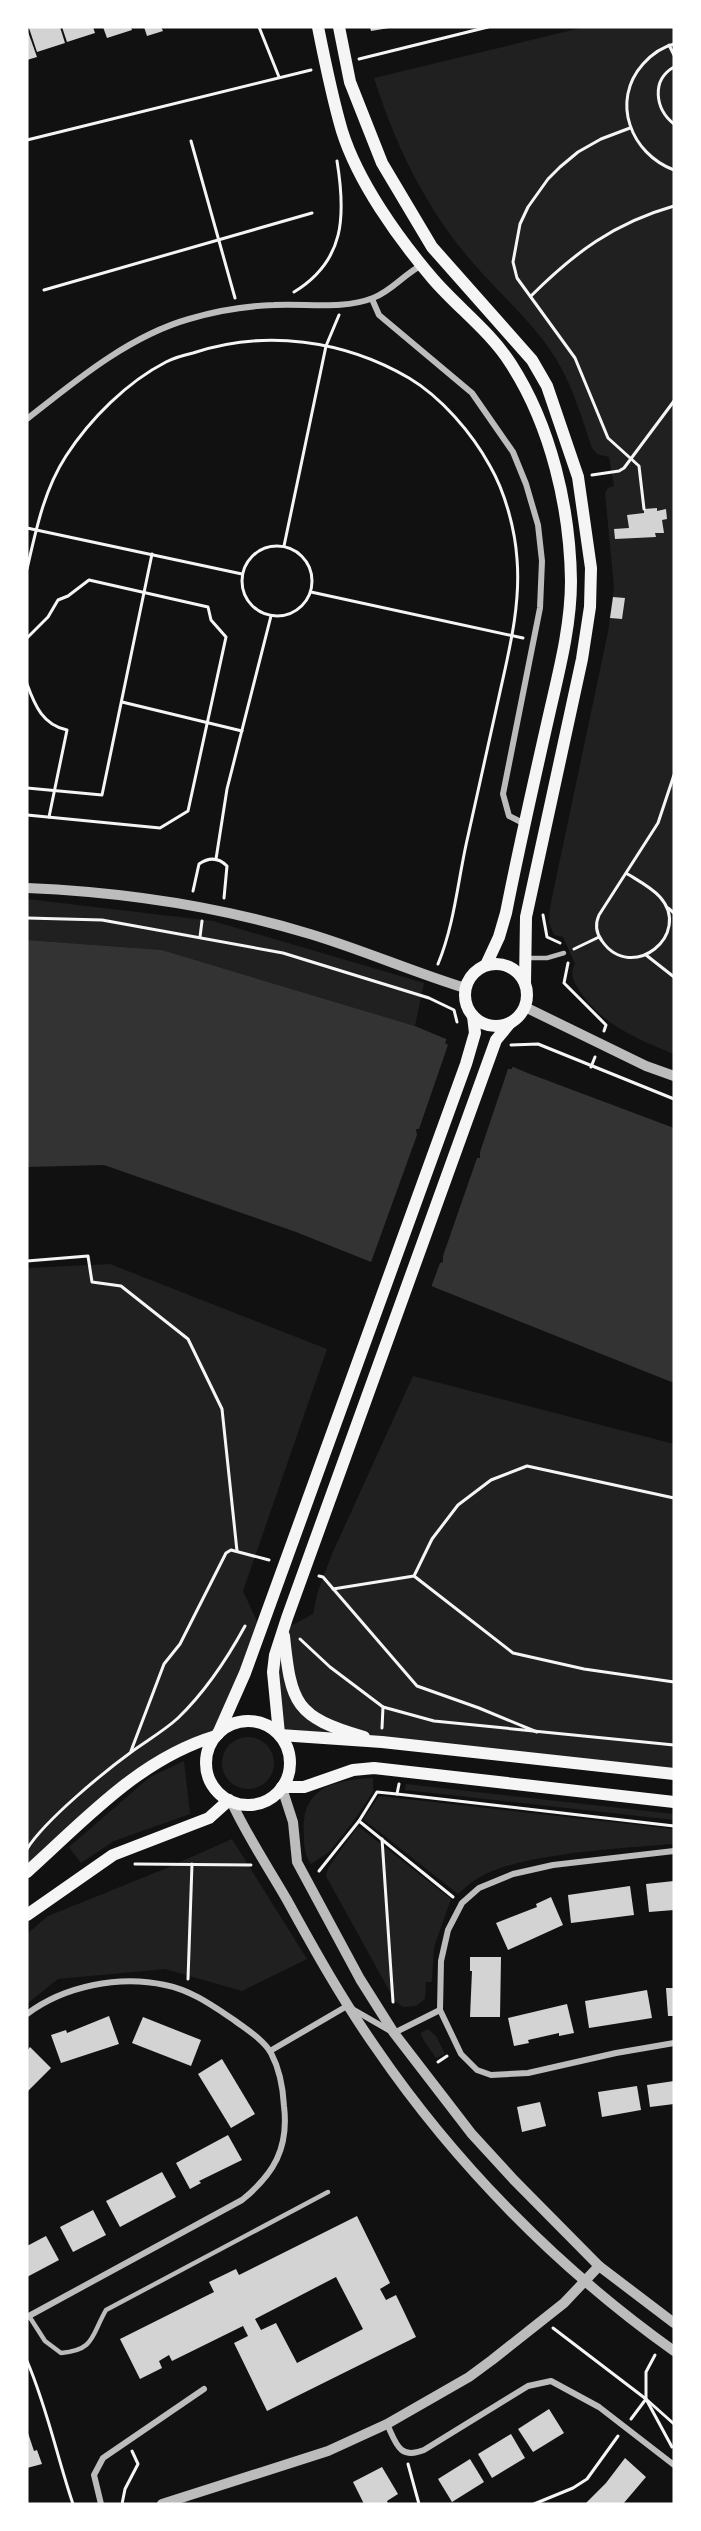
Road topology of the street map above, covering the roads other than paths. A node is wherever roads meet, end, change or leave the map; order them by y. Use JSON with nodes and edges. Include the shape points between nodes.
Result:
{"nodes":[{"id":1,"x":318,"y":27,"type":"edge"},
{"id":2,"x":339,"y":27,"type":"edge"},
{"id":3,"x":422,"y":265,"type":"junction"},
{"id":4,"x":372,"y":298,"type":"junction"},
{"id":5,"x":27,"y":419,"type":"edge"},
{"id":6,"x":525,"y":824,"type":"junction"},
{"id":7,"x":27,"y":888,"type":"edge"},
{"id":8,"x":564,"y":953,"type":"road end"},
{"id":9,"x":526,"y":958,"type":"junction"},
{"id":10,"x":486,"y":965,"type":"junction"},
{"id":11,"x":525,"y":982,"type":"junction"},
{"id":12,"x":465,"y":988,"type":"junction"},
{"id":13,"x":525,"y":1007,"type":"junction"},
{"id":14,"x":473,"y":1016,"type":"junction"},
{"id":15,"x":510,"y":1023,"type":"junction"},
{"id":16,"x":674,"y":1076,"type":"edge"},
{"id":17,"x":285,"y":1624,"type":"junction"},
{"id":18,"x":217,"y":1735,"type":"junction"},
{"id":19,"x":280,"y":1735,"type":"junction"},
{"id":20,"x":382,"y":1742,"type":"junction"},
{"id":21,"x":674,"y":1774,"type":"edge"},
{"id":22,"x":282,"y":1787,"type":"junction"},
{"id":23,"x":230,"y":1801,"type":"junction"},
{"id":24,"x":674,"y":1802,"type":"edge"},
{"id":25,"x":674,"y":1851,"type":"edge"},
{"id":26,"x":27,"y":1872,"type":"edge"},
{"id":27,"x":27,"y":1915,"type":"edge"},
{"id":28,"x":347,"y":2006,"type":"junction"},
{"id":29,"x":440,"y":2010,"type":"junction"},
{"id":30,"x":27,"y":2014,"type":"edge"},
{"id":31,"x":394,"y":2033,"type":"junction"},
{"id":32,"x":674,"y":2043,"type":"edge"},
{"id":33,"x":270,"y":2051,"type":"junction"},
{"id":34,"x":327,"y":2192,"type":"dead end"},
{"id":35,"x":599,"y":2266,"type":"junction"},
{"id":36,"x":585,"y":2281,"type":"junction"},
{"id":37,"x":28,"y":2317,"type":"edge"},
{"id":38,"x":674,"y":2323,"type":"edge"},
{"id":39,"x":674,"y":2351,"type":"edge"},
{"id":40,"x":204,"y":2389,"type":"dead end"},
{"id":41,"x":387,"y":2424,"type":"junction"},
{"id":42,"x":674,"y":2465,"type":"edge"},
{"id":43,"x":101,"y":2504,"type":"edge"},
{"id":44,"x":162,"y":2504,"type":"edge"}],
"edges":[{"from":1,"to":3,"type":"main road","via":[[330,86],[357,168]]},
{"from":2,"to":9,"type":"main road","via":[[350,82],[382,163],[429,242],[532,360],[547,386],[578,477],[591,568],[588,630],[526,917]]},
{"from":3,"to":4,"type":"street"},
{"from":3,"to":6,"type":"main road","via":[[511,364],[539,420],[565,517],[571,581],[569,616]]},
{"from":4,"to":5,"type":"street","via":[[344,304],[274,304],[188,319],[161,329],[110,359]]},
{"from":4,"to":6,"type":"street","via":[[379,315],[471,393],[513,452],[538,525],[542,561],[540,608],[503,794],[509,816]]},
{"from":6,"to":10,"type":"main road","via":[[499,938]]},
{"from":7,"to":12,"type":"street","via":[[80,891],[222,911],[309,933]]},
{"from":8,"to":9,"type":"lane"},
{"from":9,"to":11,"type":"main road"},
{"from":10,"to":11,"type":"main road","via":[[513,968]]},
{"from":10,"to":12,"type":"main road","via":[[469,978]]},
{"from":11,"to":13,"type":"main road"},
{"from":12,"to":14,"type":"main road","via":[[466,1003]]},
{"from":13,"to":15,"type":"main road"},
{"from":13,"to":16,"type":"street"},
{"from":14,"to":15,"type":"main road","via":[[495,1026]]},
{"from":14,"to":18,"type":"main road","via":[[475,1033],[466,1064],[244,1673]]},
{"from":15,"to":17,"type":"main road","via":[[496,1040]]},
{"from":17,"to":19,"type":"main road","via":[[273,1672]]},
{"from":17,"to":20,"type":"main road","via":[[289,1680],[295,1697],[308,1714],[327,1726]]},
{"from":18,"to":19,"type":"main road","via":[[237,1722],[248,1721],[270,1727]]},
{"from":18,"to":23,"type":"main road","via":[[208,1751],[207,1771],[215,1789]]},
{"from":18,"to":26,"type":"main road","via":[[166,1755],[143,1771]]},
{"from":19,"to":20,"type":"main road"},
{"from":19,"to":22,"type":"main road","via":[[290,1761],[289,1775]]},
{"from":20,"to":21,"type":"main road"},
{"from":22,"to":23,"type":"main road","via":[[272,1798],[259,1803]]},
{"from":22,"to":24,"type":"main road","via":[[304,1787],[353,1770],[374,1768]]},
{"from":22,"to":31,"type":"street","via":[[291,1814],[297,1862]]},
{"from":23,"to":27,"type":"main road","via":[[209,1818],[113,1855]]},
{"from":23,"to":28,"type":"street"},
{"from":25,"to":29,"type":"street","via":[[554,1865],[513,1874],[479,1888],[462,1903],[448,1930],[441,1961]]},
{"from":28,"to":31,"type":"street"},
{"from":28,"to":33,"type":"street"},
{"from":28,"to":36,"type":"street","via":[[449,2144]]},
{"from":29,"to":31,"type":"street"},
{"from":29,"to":32,"type":"street","via":[[461,2054],[477,2070],[491,2075],[528,2073]]},
{"from":30,"to":33,"type":"street","via":[[57,1995],[108,1982],[165,1985],[209,2003]]},
{"from":31,"to":35,"type":"street","via":[[471,2133]]},
{"from":33,"to":37,"type":"street","via":[[282,2080],[286,2120],[274,2167],[259,2186],[232,2205]]},
{"from":34,"to":37,"type":"lane","via":[[106,2310],[93,2338],[75,2352],[60,2353],[45,2341]]},
{"from":35,"to":36,"type":"street"},
{"from":35,"to":38,"type":"street"},
{"from":36,"to":39,"type":"street"},
{"from":36,"to":41,"type":"street","via":[[564,2303],[469,2377]]},
{"from":40,"to":43,"type":"street","via":[[103,2458],[94,2475]]},
{"from":41,"to":42,"type":"street","via":[[398,2448],[415,2454],[528,2386],[556,2382],[625,2426]]},
{"from":41,"to":44,"type":"street","via":[[328,2451]]}]}
